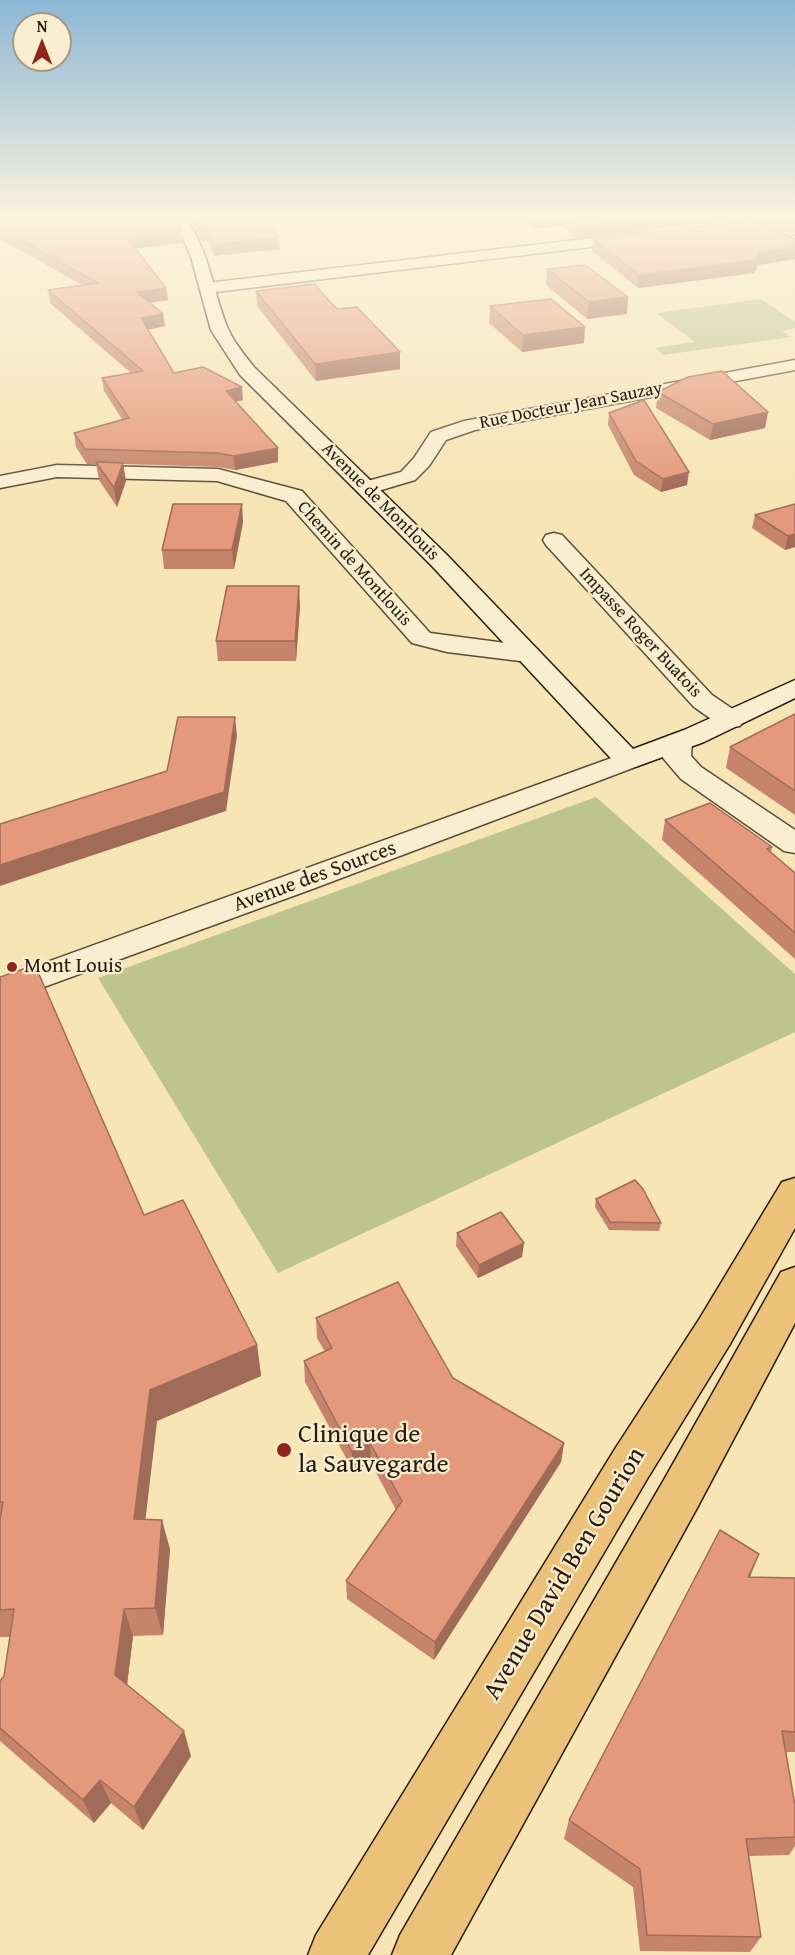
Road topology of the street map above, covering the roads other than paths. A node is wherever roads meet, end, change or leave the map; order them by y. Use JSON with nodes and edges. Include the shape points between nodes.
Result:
{"nodes":[{"id":1,"x":213,"y":310,"type":"edge"},
{"id":2,"x":795,"y":365,"type":"edge"},
{"id":3,"x":0,"y":482,"type":"edge"},
{"id":4,"x":368,"y":488,"type":"junction"},
{"id":5,"x":554,"y":540,"type":"dead end"},
{"id":6,"x":528,"y":654,"type":"junction"},
{"id":7,"x":795,"y":688,"type":"edge"},
{"id":8,"x":731,"y":720,"type":"junction"},
{"id":9,"x":678,"y":742,"type":"junction"},
{"id":10,"x":628,"y":760,"type":"junction"},
{"id":11,"x":795,"y":844,"type":"edge"},
{"id":12,"x":0,"y":991,"type":"edge"},
{"id":13,"x":795,"y":1193,"type":"edge"},
{"id":14,"x":795,"y":1284,"type":"edge"},
{"id":15,"x":336,"y":1955,"type":"edge"},
{"id":16,"x":420,"y":1955,"type":"edge"}],
"edges":[{"from":1,"to":4,"type":"street","name":"Avenue de Montlouis","via":[[217,325],[242,364]]},
{"from":2,"to":4,"type":"street","name":"Rue Docteur Jean Sauzay","via":[[471,425],[438,436],[408,476]]},
{"from":3,"to":6,"type":"street","name":"Chemin de Montlouis","via":[[57,471],[218,475],[294,496],[421,638]]},
{"from":4,"to":6,"type":"street","name":"Avenue de Montlouis"},
{"from":5,"to":8,"type":"street","name":"Impasse Roger Buatois","via":[[703,701]]},
{"from":6,"to":10,"type":"street","name":"Avenue de Montlouis"},
{"from":7,"to":8,"type":"street","name":"Avenue des Sources"},
{"from":8,"to":9,"type":"street","name":"Avenue des Sources"},
{"from":9,"to":10,"type":"street","name":"Avenue des Sources"},
{"from":9,"to":11,"type":"street","via":[[677,758],[692,773]]},
{"from":10,"to":12,"type":"street","name":"Avenue des Sources"},
{"from":13,"to":15,"type":"main road","name":"Avenue David Ben Gourion"},
{"from":14,"to":16,"type":"main road"}]}
